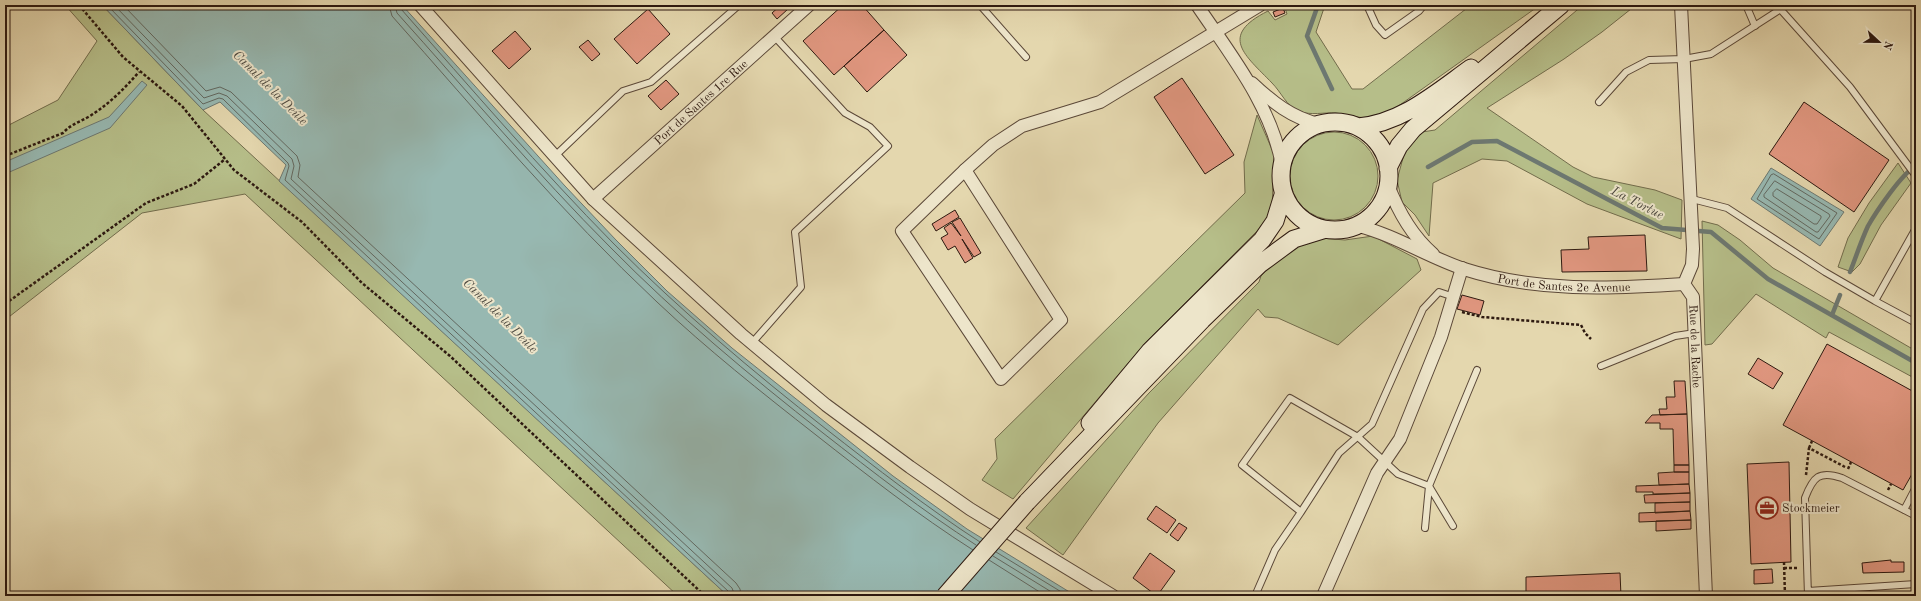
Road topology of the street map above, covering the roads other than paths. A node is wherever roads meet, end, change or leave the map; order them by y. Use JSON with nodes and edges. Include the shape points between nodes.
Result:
{"nodes":[{"id":1,"x":420,"y":5,"type":"edge"},
{"id":2,"x":739,"y":5,"type":"edge"},
{"id":3,"x":809,"y":5,"type":"edge"},
{"id":4,"x":980,"y":5,"type":"edge"},
{"id":5,"x":1197,"y":5,"type":"edge"},
{"id":6,"x":1260,"y":5,"type":"edge"},
{"id":7,"x":1367,"y":5,"type":"edge"},
{"id":8,"x":1424,"y":5,"type":"edge"},
{"id":9,"x":1561,"y":5,"type":"edge"},
{"id":10,"x":1681,"y":5,"type":"edge"},
{"id":11,"x":1746,"y":5,"type":"edge"},
{"id":12,"x":1787,"y":5,"type":"edge"},
{"id":13,"x":1782,"y":10,"type":"junction"},
{"id":14,"x":1543,"y":20,"type":"junction"},
{"id":15,"x":1755,"y":26,"type":"junction"},
{"id":16,"x":1215,"y":32,"type":"junction"},
{"id":17,"x":774,"y":36,"type":"junction"},
{"id":18,"x":1026,"y":57,"type":"dead end"},
{"id":19,"x":1684,"y":59,"type":"junction"},
{"id":20,"x":1245,"y":76,"type":"junction"},
{"id":21,"x":1599,"y":102,"type":"dead end"},
{"id":22,"x":1320,"y":124,"type":"junction"},
{"id":23,"x":1358,"y":127,"type":"junction"},
{"id":24,"x":554,"y":156,"type":"junction"},
{"id":25,"x":1282,"y":165,"type":"junction"},
{"id":26,"x":1388,"y":168,"type":"junction"},
{"id":27,"x":965,"y":170,"type":"junction"},
{"id":28,"x":1916,"y":176,"type":"edge"},
{"id":29,"x":1388,"y":185,"type":"junction"},
{"id":30,"x":1284,"y":195,"type":"junction"},
{"id":31,"x":1692,"y":198,"type":"junction"},
{"id":32,"x":593,"y":199,"type":"junction"},
{"id":33,"x":1358,"y":226,"type":"junction"},
{"id":34,"x":1916,"y":228,"type":"edge"},
{"id":35,"x":1323,"y":230,"type":"junction"},
{"id":36,"x":1446,"y":262,"type":"junction"},
{"id":37,"x":1462,"y":268,"type":"junction"},
{"id":38,"x":1684,"y":284,"type":"junction"},
{"id":39,"x":1454,"y":297,"type":"junction"},
{"id":40,"x":1875,"y":301,"type":"junction"},
{"id":41,"x":1916,"y":323,"type":"edge"},
{"id":42,"x":1695,"y":333,"type":"junction"},
{"id":43,"x":752,"y":343,"type":"junction"},
{"id":44,"x":1601,"y":366,"type":"dead end"},
{"id":45,"x":1477,"y":370,"type":"dead end"},
{"id":46,"x":1358,"y":437,"type":"junction"},
{"id":47,"x":1385,"y":462,"type":"junction"},
{"id":48,"x":1429,"y":486,"type":"junction"},
{"id":49,"x":1916,"y":487,"type":"edge"},
{"id":50,"x":1028,"y":502,"type":"junction"},
{"id":51,"x":1904,"y":510,"type":"junction"},
{"id":52,"x":1301,"y":512,"type":"junction"},
{"id":53,"x":1916,"y":516,"type":"edge"},
{"id":54,"x":1453,"y":526,"type":"dead end"},
{"id":55,"x":1425,"y":528,"type":"dead end"},
{"id":56,"x":1916,"y":584,"type":"edge"},
{"id":57,"x":1808,"y":594,"type":"edge"},
{"id":58,"x":945,"y":596,"type":"edge"},
{"id":59,"x":1113,"y":596,"type":"edge"},
{"id":60,"x":1255,"y":596,"type":"edge"},
{"id":61,"x":1323,"y":596,"type":"edge"},
{"id":62,"x":1706,"y":596,"type":"edge"}],
"edges":[{"from":1,"to":24,"type":"street"},
{"from":2,"to":24,"type":"lane","via":[[651,82],[623,91]]},
{"from":3,"to":17,"type":"street","name":"Port de Santes 1re Rue"},
{"from":4,"to":18,"type":"lane"},
{"from":5,"to":16,"type":"street"},
{"from":6,"to":16,"type":"street"},
{"from":7,"to":8,"type":"lane","via":[[1376,26],[1385,35]]},
{"from":9,"to":14,"type":"main road"},
{"from":10,"to":19,"type":"street"},
{"from":11,"to":15,"type":"lane"},
{"from":12,"to":13,"type":"lane"},
{"from":13,"to":15,"type":"lane"},
{"from":13,"to":28,"type":"lane","via":[[1850,87]]},
{"from":14,"to":23,"type":"main road","via":[[1413,109],[1381,123]]},
{"from":14,"to":26,"type":"main road","via":[[1413,129],[1399,146]]},
{"from":15,"to":19,"type":"lane","via":[[1711,54]]},
{"from":16,"to":20,"type":"street"},
{"from":16,"to":27,"type":"street","via":[[1100,102],[1022,126],[993,145]]},
{"from":17,"to":32,"type":"street","name":"Port de Santes 1re Rue"},
{"from":17,"to":43,"type":"lane","via":[[845,113],[870,126],[888,146],[795,232],[801,287]]},
{"from":19,"to":21,"type":"lane","via":[[1649,60],[1626,72]]},
{"from":19,"to":31,"type":"street"},
{"from":20,"to":22,"type":"street","via":[[1287,112]]},
{"from":20,"to":25,"type":"street","via":[[1271,127]]},
{"from":22,"to":23,"type":"main road","via":[[1339,122]]},
{"from":22,"to":25,"type":"main road","via":[[1306,130],[1295,139],[1286,151]]},
{"from":23,"to":26,"type":"main road","via":[[1378,144],[1385,155]]},
{"from":24,"to":32,"type":"street"},
{"from":25,"to":30,"type":"main road","via":[[1280,180]]},
{"from":26,"to":29,"type":"main road"},
{"from":27,"to":27,"type":"street","via":[[902,231],[1001,379],[1061,320]]},
{"from":29,"to":33,"type":"main road","via":[[1378,209]]},
{"from":29,"to":36,"type":"street","name":"Port de Santes 2e Avenue","via":[[1396,206],[1417,237]]},
{"from":30,"to":35,"type":"main road","via":[[1291,209],[1302,220]]},
{"from":30,"to":50,"type":"main road","via":[[1275,221],[1262,240],[1170,330],[1124,380]]},
{"from":31,"to":38,"type":"street","via":[[1692,265]]},
{"from":31,"to":40,"type":"lane","via":[[1727,208],[1825,272]]},
{"from":32,"to":43,"type":"street"},
{"from":33,"to":35,"type":"main road","via":[[1344,230]]},
{"from":33,"to":36,"type":"street","name":"Port de Santes 2e Avenue","via":[[1379,232]]},
{"from":34,"to":40,"type":"lane"},
{"from":35,"to":50,"type":"main road","via":[[1294,239],[1260,264],[1202,320]]},
{"from":36,"to":37,"type":"street","name":"Port de Santes 2e Avenue"},
{"from":37,"to":38,"type":"street","name":"Port de Santes 2e Avenue","via":[[1515,282],[1540,285],[1570,287]]},
{"from":37,"to":39,"type":"street"},
{"from":38,"to":42,"type":"street","name":"Rue de la Rache","via":[[1693,297]]},
{"from":39,"to":46,"type":"lane","via":[[1440,292],[1423,309],[1372,424]]},
{"from":39,"to":47,"type":"street","via":[[1442,336],[1400,439]]},
{"from":40,"to":41,"type":"lane"},
{"from":42,"to":44,"type":"lane","via":[[1675,336]]},
{"from":42,"to":62,"type":"street","name":"Rue de la Rache"},
{"from":43,"to":59,"type":"street","via":[[826,405],[910,468],[970,509]]},
{"from":45,"to":48,"type":"lane"},
{"from":46,"to":47,"type":"lane"},
{"from":46,"to":52,"type":"lane","via":[[1339,453]]},
{"from":46,"to":52,"type":"lane","via":[[1290,398],[1242,465]]},
{"from":47,"to":48,"type":"lane","via":[[1398,474]]},
{"from":47,"to":61,"type":"street","via":[[1377,473]]},
{"from":48,"to":54,"type":"lane"},
{"from":48,"to":55,"type":"lane"},
{"from":49,"to":51,"type":"lane"},
{"from":50,"to":58,"type":"main road","bridge":true},
{"from":51,"to":53,"type":"lane"},
{"from":51,"to":57,"type":"lane","via":[[1842,478],[1824,475],[1816,477],[1810,483],[1805,498]]},
{"from":52,"to":60,"type":"lane","via":[[1275,550]]},
{"from":56,"to":57,"type":"lane"}]}
